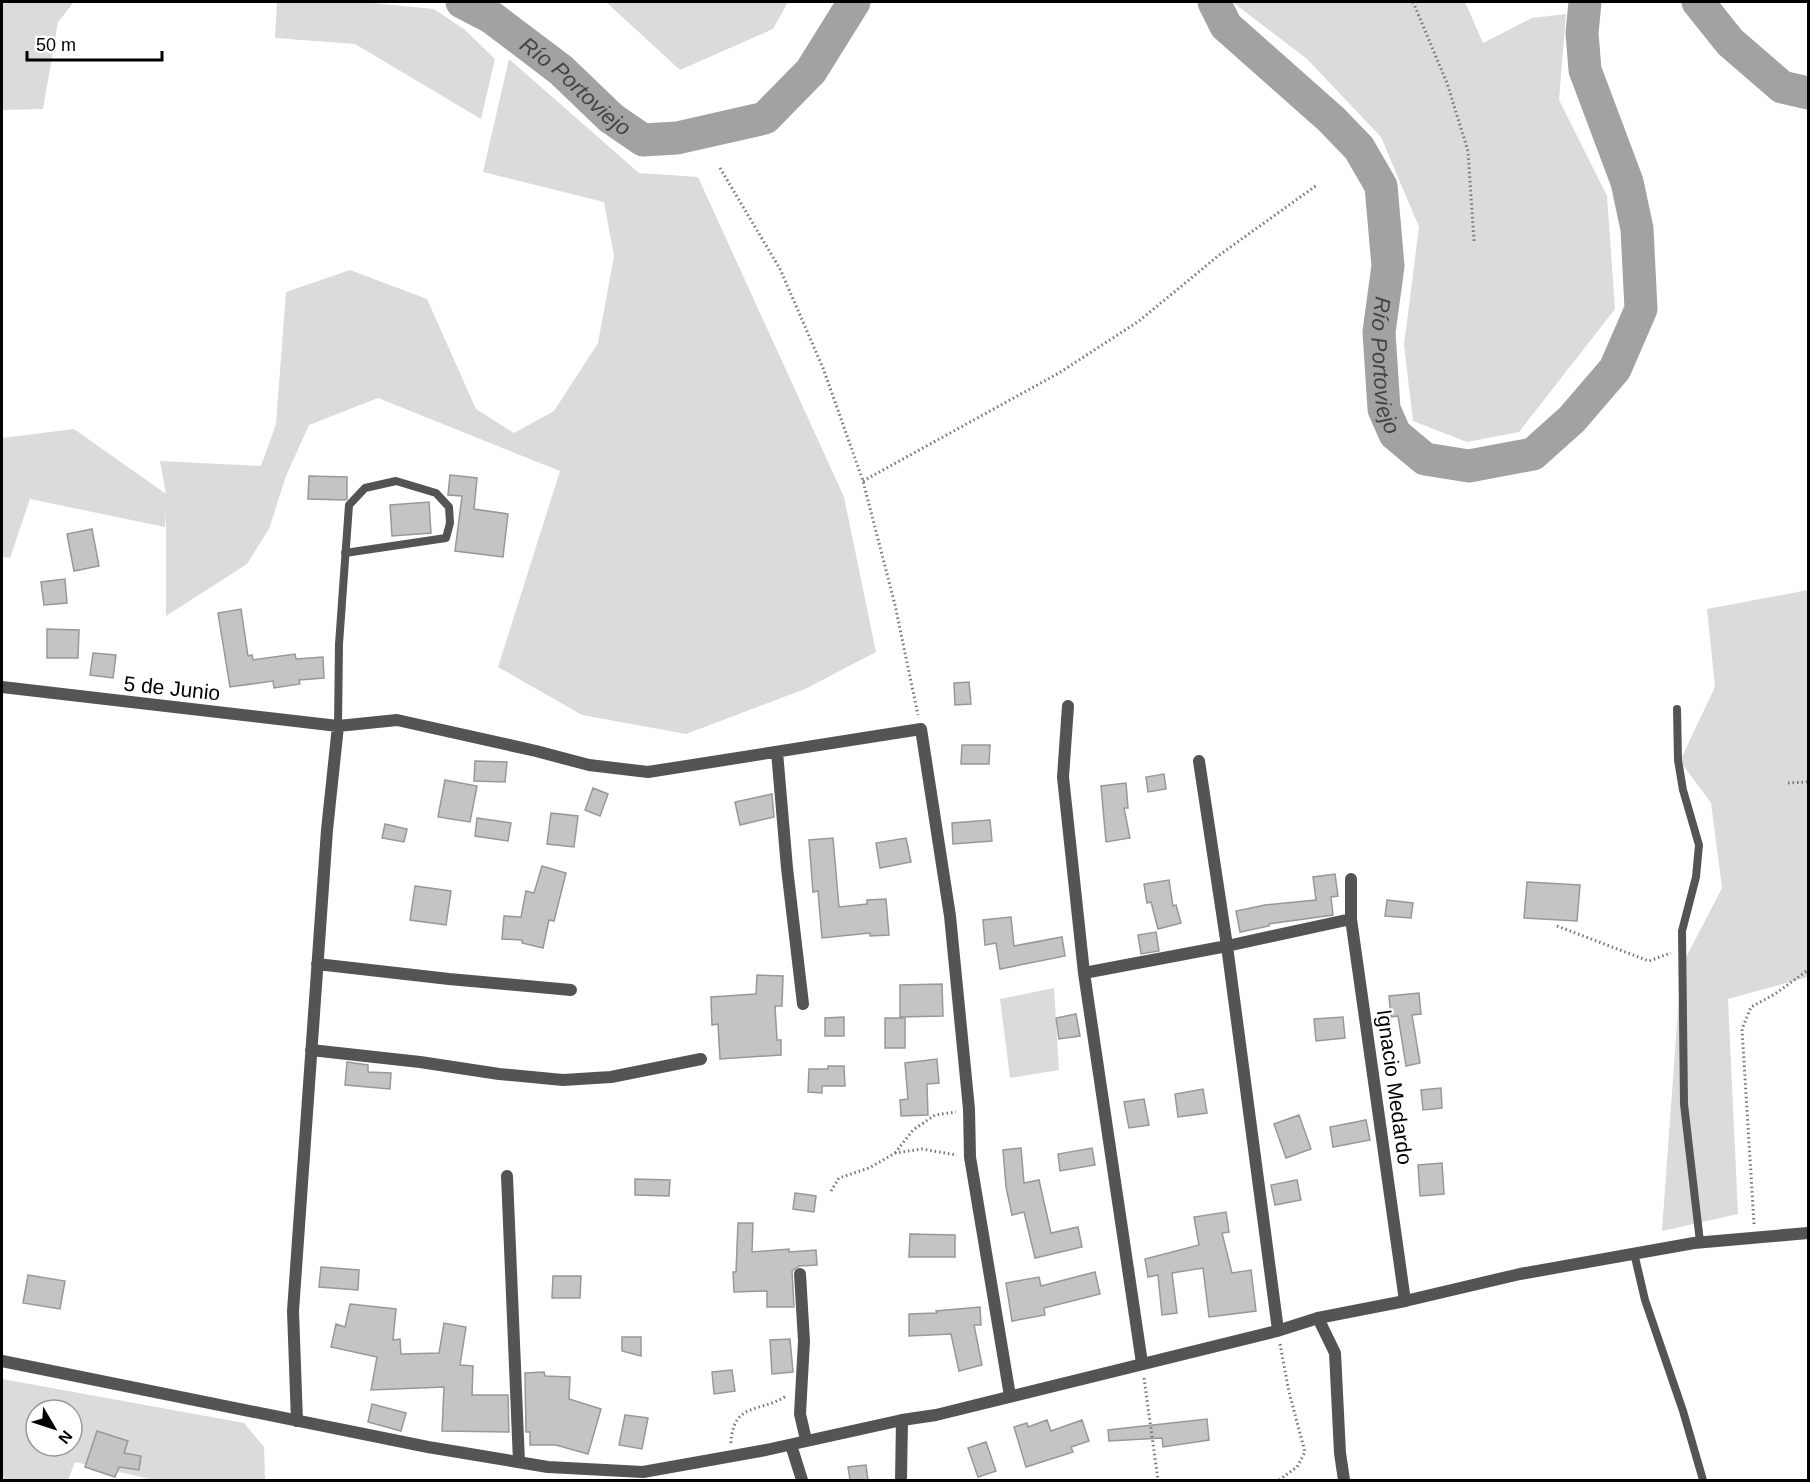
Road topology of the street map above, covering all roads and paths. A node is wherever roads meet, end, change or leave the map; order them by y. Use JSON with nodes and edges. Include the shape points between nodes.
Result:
{"nodes":[{"id":1,"x":1413,"y":2,"type":"edge"},
{"id":2,"x":720,"y":168,"type":"dead end"},
{"id":3,"x":1317,"y":185,"type":"dead end"},
{"id":4,"x":1474,"y":241,"type":"dead end"},
{"id":5,"x":863,"y":481,"type":"junction"},
{"id":6,"x":345,"y":553,"type":"junction"},
{"id":7,"x":2,"y":687,"type":"edge"},
{"id":8,"x":1068,"y":706,"type":"dead end"},
{"id":9,"x":1677,"y":708,"type":"dead end"},
{"id":10,"x":338,"y":726,"type":"junction"},
{"id":11,"x":921,"y":729,"type":"junction"},
{"id":12,"x":777,"y":752,"type":"junction"},
{"id":13,"x":1199,"y":761,"type":"dead end"},
{"id":14,"x":1809,"y":782,"type":"edge"},
{"id":15,"x":1788,"y":783,"type":"dead end"},
{"id":16,"x":1352,"y":879,"type":"dead end"},
{"id":17,"x":1352,"y":919,"type":"junction"},
{"id":18,"x":1557,"y":926,"type":"dead end"},
{"id":19,"x":1227,"y":946,"type":"junction"},
{"id":20,"x":1682,"y":949,"type":"junction"},
{"id":21,"x":317,"y":964,"type":"junction"},
{"id":22,"x":1809,"y":970,"type":"edge"},
{"id":23,"x":1084,"y":974,"type":"junction"},
{"id":24,"x":571,"y":990,"type":"dead end"},
{"id":25,"x":802,"y":1004,"type":"dead end"},
{"id":26,"x":310,"y":1050,"type":"junction"},
{"id":27,"x":701,"y":1059,"type":"dead end"},
{"id":28,"x":969,"y":1109,"type":"junction"},
{"id":29,"x":895,"y":1153,"type":"junction"},
{"id":30,"x":970,"y":1157,"type":"junction"},
{"id":31,"x":507,"y":1176,"type":"dead end"},
{"id":32,"x":831,"y":1191,"type":"dead end"},
{"id":33,"x":1809,"y":1233,"type":"edge"},
{"id":34,"x":1755,"y":1238,"type":"junction"},
{"id":35,"x":1700,"y":1242,"type":"junction"},
{"id":36,"x":1634,"y":1253,"type":"junction"},
{"id":37,"x":800,"y":1274,"type":"dead end"},
{"id":38,"x":1405,"y":1300,"type":"junction"},
{"id":39,"x":1318,"y":1318,"type":"junction"},
{"id":40,"x":1278,"y":1330,"type":"junction"},
{"id":41,"x":2,"y":1362,"type":"edge"},
{"id":42,"x":1142,"y":1363,"type":"junction"},
{"id":43,"x":802,"y":1385,"type":"junction"},
{"id":44,"x":1011,"y":1396,"type":"junction"},
{"id":45,"x":902,"y":1420,"type":"junction"},
{"id":46,"x":297,"y":1421,"type":"junction"},
{"id":47,"x":806,"y":1440,"type":"junction"},
{"id":48,"x":791,"y":1445,"type":"junction"},
{"id":49,"x":734,"y":1456,"type":"junction"},
{"id":50,"x":519,"y":1462,"type":"junction"},
{"id":51,"x":802,"y":1480,"type":"edge"},
{"id":52,"x":902,"y":1480,"type":"edge"},
{"id":53,"x":1158,"y":1480,"type":"edge"},
{"id":54,"x":1279,"y":1480,"type":"edge"},
{"id":55,"x":1344,"y":1480,"type":"edge"},
{"id":56,"x":1703,"y":1480,"type":"edge"}],
"edges":[{"from":1,"to":4,"type":"path","via":[[1447,83],[1468,151]]},
{"from":2,"to":5,"type":"path","via":[[780,269],[823,368]]},
{"from":3,"to":5,"type":"path","via":[[1218,256],[1139,321],[1059,373]]},
{"from":5,"to":11,"type":"path"},
{"from":6,"to":6,"type":"lane","via":[[349,505],[365,488],[396,481],[436,493],[449,507],[446,538]]},
{"from":6,"to":10,"type":"lane"},
{"from":7,"to":10,"type":"street","name":"5 de Junio"},
{"from":8,"to":23,"type":"street","via":[[1063,777]]},
{"from":9,"to":20,"type":"lane","via":[[1678,760],[1699,845]]},
{"from":10,"to":12,"type":"street","name":"5 de Junio","via":[[397,720],[589,765],[648,772]]},
{"from":10,"to":21,"type":"street"},
{"from":11,"to":12,"type":"street","name":"5 de Junio"},
{"from":11,"to":28,"type":"street","via":[[950,916]]},
{"from":12,"to":25,"type":"street"},
{"from":13,"to":19,"type":"street"},
{"from":14,"to":15,"type":"path"},
{"from":16,"to":17,"type":"street","name":"Ignacio Medardo"},
{"from":17,"to":19,"type":"street"},
{"from":17,"to":38,"type":"street","name":"Ignacio Medardo"},
{"from":18,"to":20,"type":"path","via":[[1648,961]]},
{"from":19,"to":23,"type":"street"},
{"from":19,"to":40,"type":"street"},
{"from":20,"to":35,"type":"lane","via":[[1684,1104]]},
{"from":21,"to":24,"type":"street"},
{"from":21,"to":26,"type":"street"},
{"from":22,"to":34,"type":"path","via":[[1752,1007],[1742,1029]]},
{"from":23,"to":42,"type":"street"},
{"from":26,"to":27,"type":"street","via":[[563,1080],[611,1077]]},
{"from":26,"to":46,"type":"street","via":[[293,1311]]},
{"from":28,"to":29,"type":"path","via":[[935,1115],[913,1130]]},
{"from":28,"to":30,"type":"street"},
{"from":29,"to":30,"type":"path","via":[[922,1149]]},
{"from":29,"to":32,"type":"path","via":[[869,1168],[839,1178]]},
{"from":30,"to":44,"type":"street"},
{"from":31,"to":50,"type":"street"},
{"from":33,"to":34,"type":"street"},
{"from":34,"to":35,"type":"street"},
{"from":35,"to":36,"type":"street"},
{"from":36,"to":38,"type":"street"},
{"from":36,"to":56,"type":"lane","via":[[1645,1300]]},
{"from":37,"to":43,"type":"street"},
{"from":38,"to":39,"type":"street"},
{"from":39,"to":40,"type":"street"},
{"from":39,"to":55,"type":"street","via":[[1335,1353]]},
{"from":40,"to":42,"type":"street"},
{"from":40,"to":54,"type":"path","via":[[1305,1452],[1297,1467]]},
{"from":41,"to":46,"type":"street"},
{"from":42,"to":44,"type":"street"},
{"from":42,"to":53,"type":"path"},
{"from":43,"to":47,"type":"street","via":[[800,1414]]},
{"from":43,"to":49,"type":"path","via":[[780,1400],[747,1410],[734,1424],[730,1442]]},
{"from":44,"to":45,"type":"street"},
{"from":45,"to":47,"type":"street"},
{"from":45,"to":52,"type":"street"},
{"from":46,"to":50,"type":"street"},
{"from":47,"to":48,"type":"street"},
{"from":48,"to":49,"type":"street"},
{"from":48,"to":51,"type":"street"},
{"from":49,"to":50,"type":"street","via":[[643,1472]]}]}
